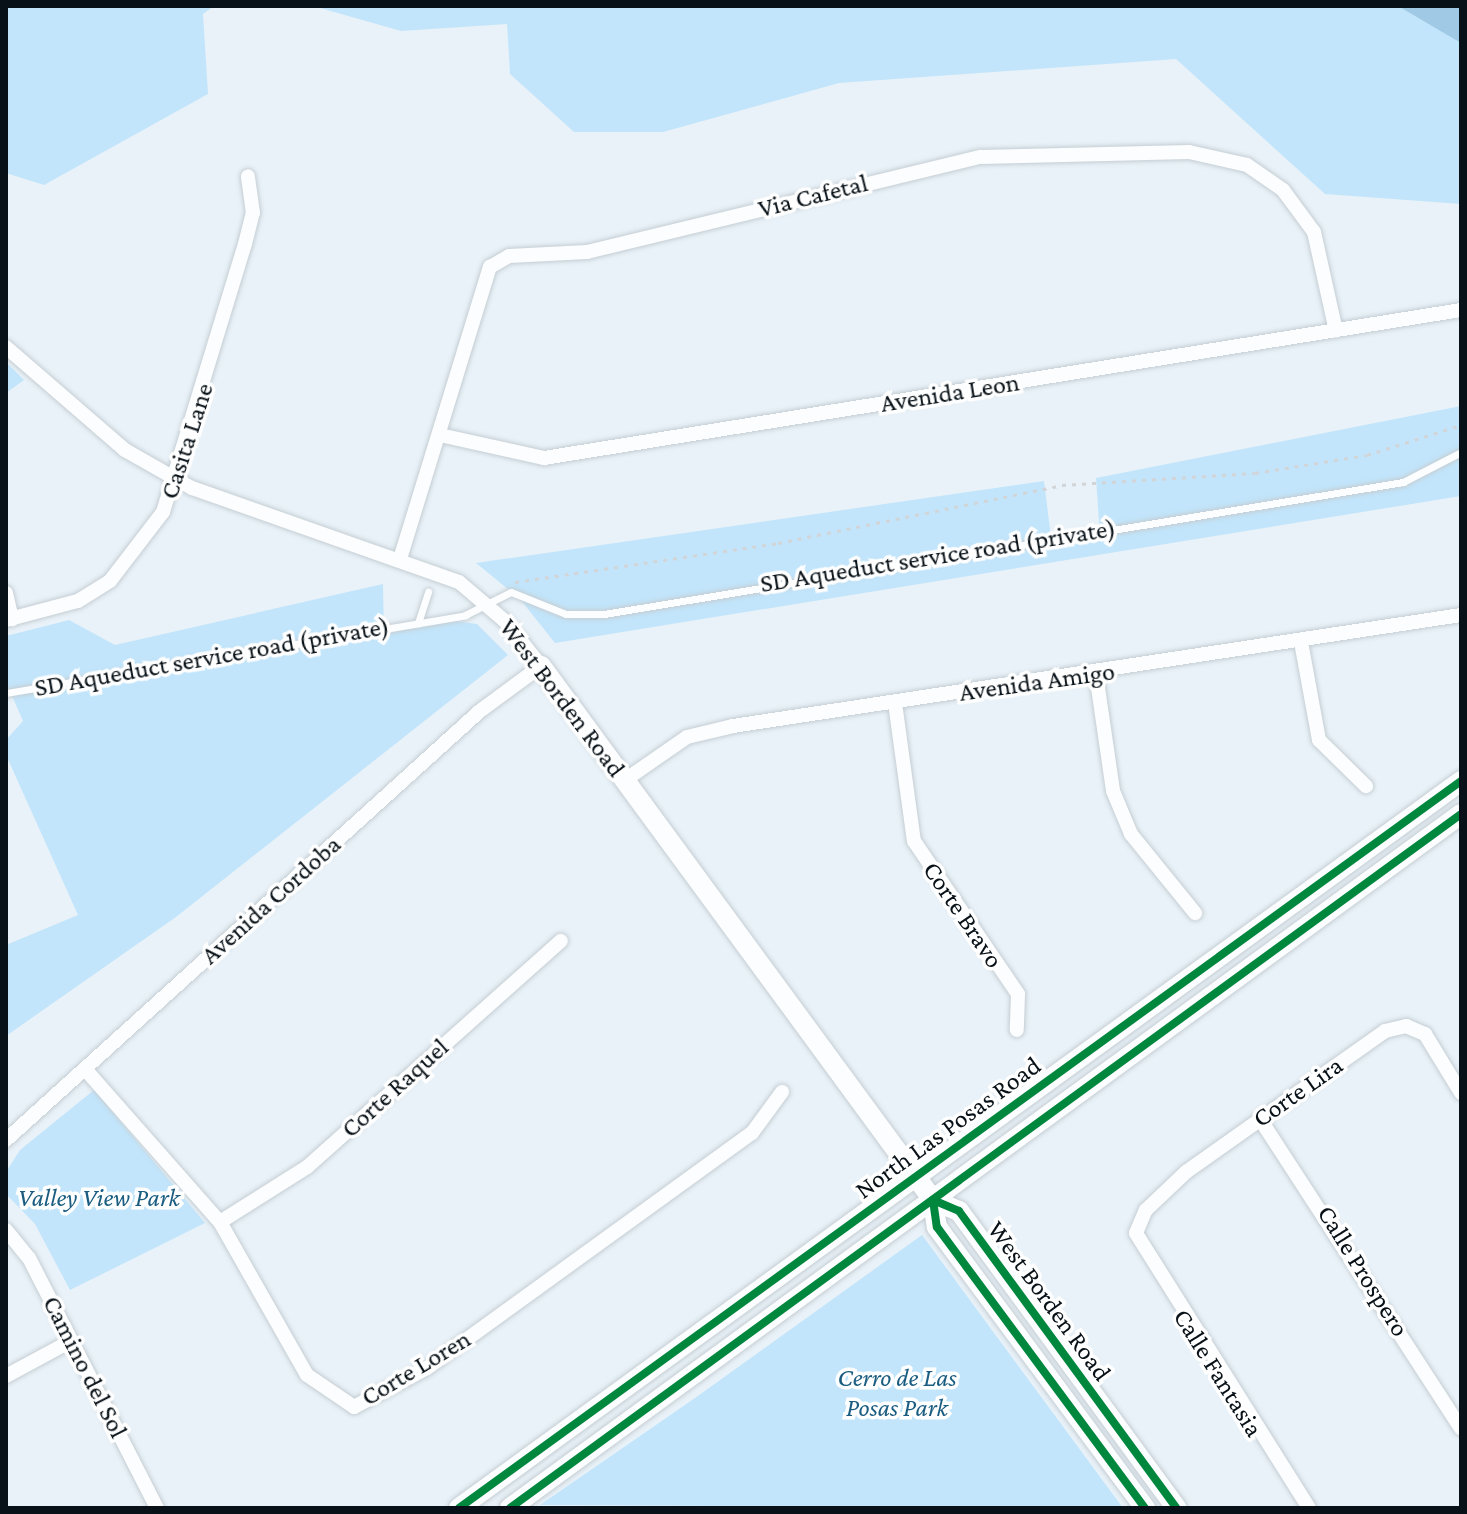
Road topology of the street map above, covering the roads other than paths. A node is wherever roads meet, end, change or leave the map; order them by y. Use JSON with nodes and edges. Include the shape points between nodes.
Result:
{"nodes":[{"id":1,"x":248,"y":176,"type":"dead end"},
{"id":2,"x":1461,"y":310,"type":"edge"},
{"id":3,"x":1336,"y":331,"type":"junction"},
{"id":4,"x":6,"y":347,"type":"edge"},
{"id":5,"x":440,"y":435,"type":"junction"},
{"id":6,"x":1461,"y":452,"type":"edge"},
{"id":7,"x":178,"y":480,"type":"junction"},
{"id":8,"x":400,"y":559,"type":"junction"},
{"id":9,"x":428,"y":592,"type":"dead end"},
{"id":10,"x":6,"y":593,"type":"edge"},
{"id":11,"x":488,"y":604,"type":"junction"},
{"id":12,"x":1461,"y":615,"type":"edge"},
{"id":13,"x":9,"y":620,"type":"edge"},
{"id":14,"x":418,"y":623,"type":"junction"},
{"id":15,"x":1301,"y":642,"type":"junction"},
{"id":16,"x":541,"y":666,"type":"junction"},
{"id":17,"x":1096,"y":674,"type":"junction"},
{"id":18,"x":6,"y":693,"type":"edge"},
{"id":19,"x":895,"y":703,"type":"junction"},
{"id":20,"x":625,"y":780,"type":"junction"},
{"id":21,"x":1461,"y":781,"type":"edge"},
{"id":22,"x":1366,"y":786,"type":"dead end"},
{"id":23,"x":1461,"y":814,"type":"edge"},
{"id":24,"x":1195,"y":913,"type":"dead end"},
{"id":25,"x":561,"y":941,"type":"dead end"},
{"id":26,"x":1017,"y":1030,"type":"dead end"},
{"id":27,"x":85,"y":1069,"type":"junction"},
{"id":28,"x":782,"y":1092,"type":"dead end"},
{"id":29,"x":1461,"y":1093,"type":"edge"},
{"id":30,"x":1260,"y":1119,"type":"junction"},
{"id":31,"x":6,"y":1140,"type":"edge"},
{"id":32,"x":915,"y":1176,"type":"junction"},
{"id":33,"x":933,"y":1200,"type":"junction"},
{"id":34,"x":220,"y":1222,"type":"junction"},
{"id":35,"x":6,"y":1230,"type":"edge"},
{"id":36,"x":1136,"y":1233,"type":"joint"},
{"id":37,"x":71,"y":1341,"type":"junction"},
{"id":38,"x":6,"y":1376,"type":"edge"},
{"id":39,"x":1461,"y":1428,"type":"edge"},
{"id":40,"x":157,"y":1508,"type":"edge"},
{"id":41,"x":459,"y":1508,"type":"edge"},
{"id":42,"x":510,"y":1508,"type":"edge"},
{"id":43,"x":1145,"y":1508,"type":"edge"},
{"id":44,"x":1176,"y":1508,"type":"edge"},
{"id":45,"x":1309,"y":1508,"type":"edge"}],
"edges":[{"from":1,"to":7,"type":"street","name":"Casita Lane","via":[[248,234]]},
{"from":2,"to":3,"type":"street","name":"Avenida Leon"},
{"from":3,"to":5,"type":"street","name":"Avenida Leon","via":[[544,458]]},
{"from":3,"to":5,"type":"street","name":"Via Cafetal","via":[[1314,232],[1283,190],[1247,165],[1189,152],[981,157],[587,252],[509,256],[490,267]]},
{"from":4,"to":7,"type":"street","name":"West Borden Road","via":[[125,450]]},
{"from":5,"to":8,"type":"street","name":"Via Cafetal"},
{"from":6,"to":11,"type":"lane","name":"SD Aqueduct service road (private)","via":[[1403,482],[604,614],[566,614],[517,592]]},
{"from":7,"to":8,"type":"street","name":"West Borden Road"},
{"from":7,"to":13,"type":"street","name":"Casita Lane","via":[[142,545],[110,581],[78,601]]},
{"from":8,"to":11,"type":"street","name":"West Borden Road","via":[[459,582]]},
{"from":9,"to":14,"type":"lane","name":"SD Aqueduct service road (private)"},
{"from":10,"to":13,"type":"street"},
{"from":11,"to":14,"type":"lane","name":"SD Aqueduct service road (private)"},
{"from":11,"to":16,"type":"street","name":"West Borden Road"},
{"from":12,"to":15,"type":"street","name":"Avenida Amigo"},
{"from":14,"to":18,"type":"lane","name":"SD Aqueduct service road (private)"},
{"from":15,"to":17,"type":"street","name":"Avenida Amigo"},
{"from":15,"to":22,"type":"street","via":[[1319,740]]},
{"from":16,"to":20,"type":"street","name":"West Borden Road"},
{"from":16,"to":27,"type":"street","name":"Avenida Cordoba","via":[[481,710]]},
{"from":17,"to":19,"type":"street","name":"Avenida Amigo"},
{"from":17,"to":24,"type":"street","via":[[1113,791],[1125,820],[1172,893]]},
{"from":19,"to":20,"type":"street","name":"Avenida Amigo","via":[[687,737]]},
{"from":19,"to":26,"type":"street","name":"Corte Bravo","via":[[914,841],[1018,994]]},
{"from":20,"to":32,"type":"street","name":"West Borden Road"},
{"from":21,"to":32,"type":"street","name":"North Las Posas Road"},
{"from":23,"to":33,"type":"street","name":"North Las Posas Road"},
{"from":25,"to":34,"type":"street","name":"Corte Raquel","via":[[307,1167]]},
{"from":27,"to":31,"type":"street","name":"Avenida Cordoba"},
{"from":27,"to":34,"type":"street","name":"Corte Loren"},
{"from":28,"to":34,"type":"street","name":"Corte Loren","via":[[740,1142],[427,1368],[354,1407],[307,1375]]},
{"from":29,"to":30,"type":"street","name":"Corte Lira","via":[[1425,1034],[1406,1026],[1385,1031]]},
{"from":30,"to":36,"type":"street","name":"Corte Lira","via":[[1156,1200]]},
{"from":30,"to":39,"type":"street","name":"Calle Prospero"},
{"from":32,"to":33,"type":"street","name":"West Borden Road"},
{"from":32,"to":41,"type":"street","name":"North Las Posas Road"},
{"from":33,"to":42,"type":"street","name":"North Las Posas Road"},
{"from":33,"to":43,"type":"street","name":"West Borden Road","via":[[937,1227]]},
{"from":33,"to":44,"type":"street","name":"West Borden Road","via":[[959,1211]]},
{"from":35,"to":37,"type":"street","name":"Camino del Sol"},
{"from":36,"to":45,"type":"street","name":"Calle Fantasia"},
{"from":37,"to":38,"type":"street"},
{"from":37,"to":40,"type":"street","name":"Camino del Sol"}]}
